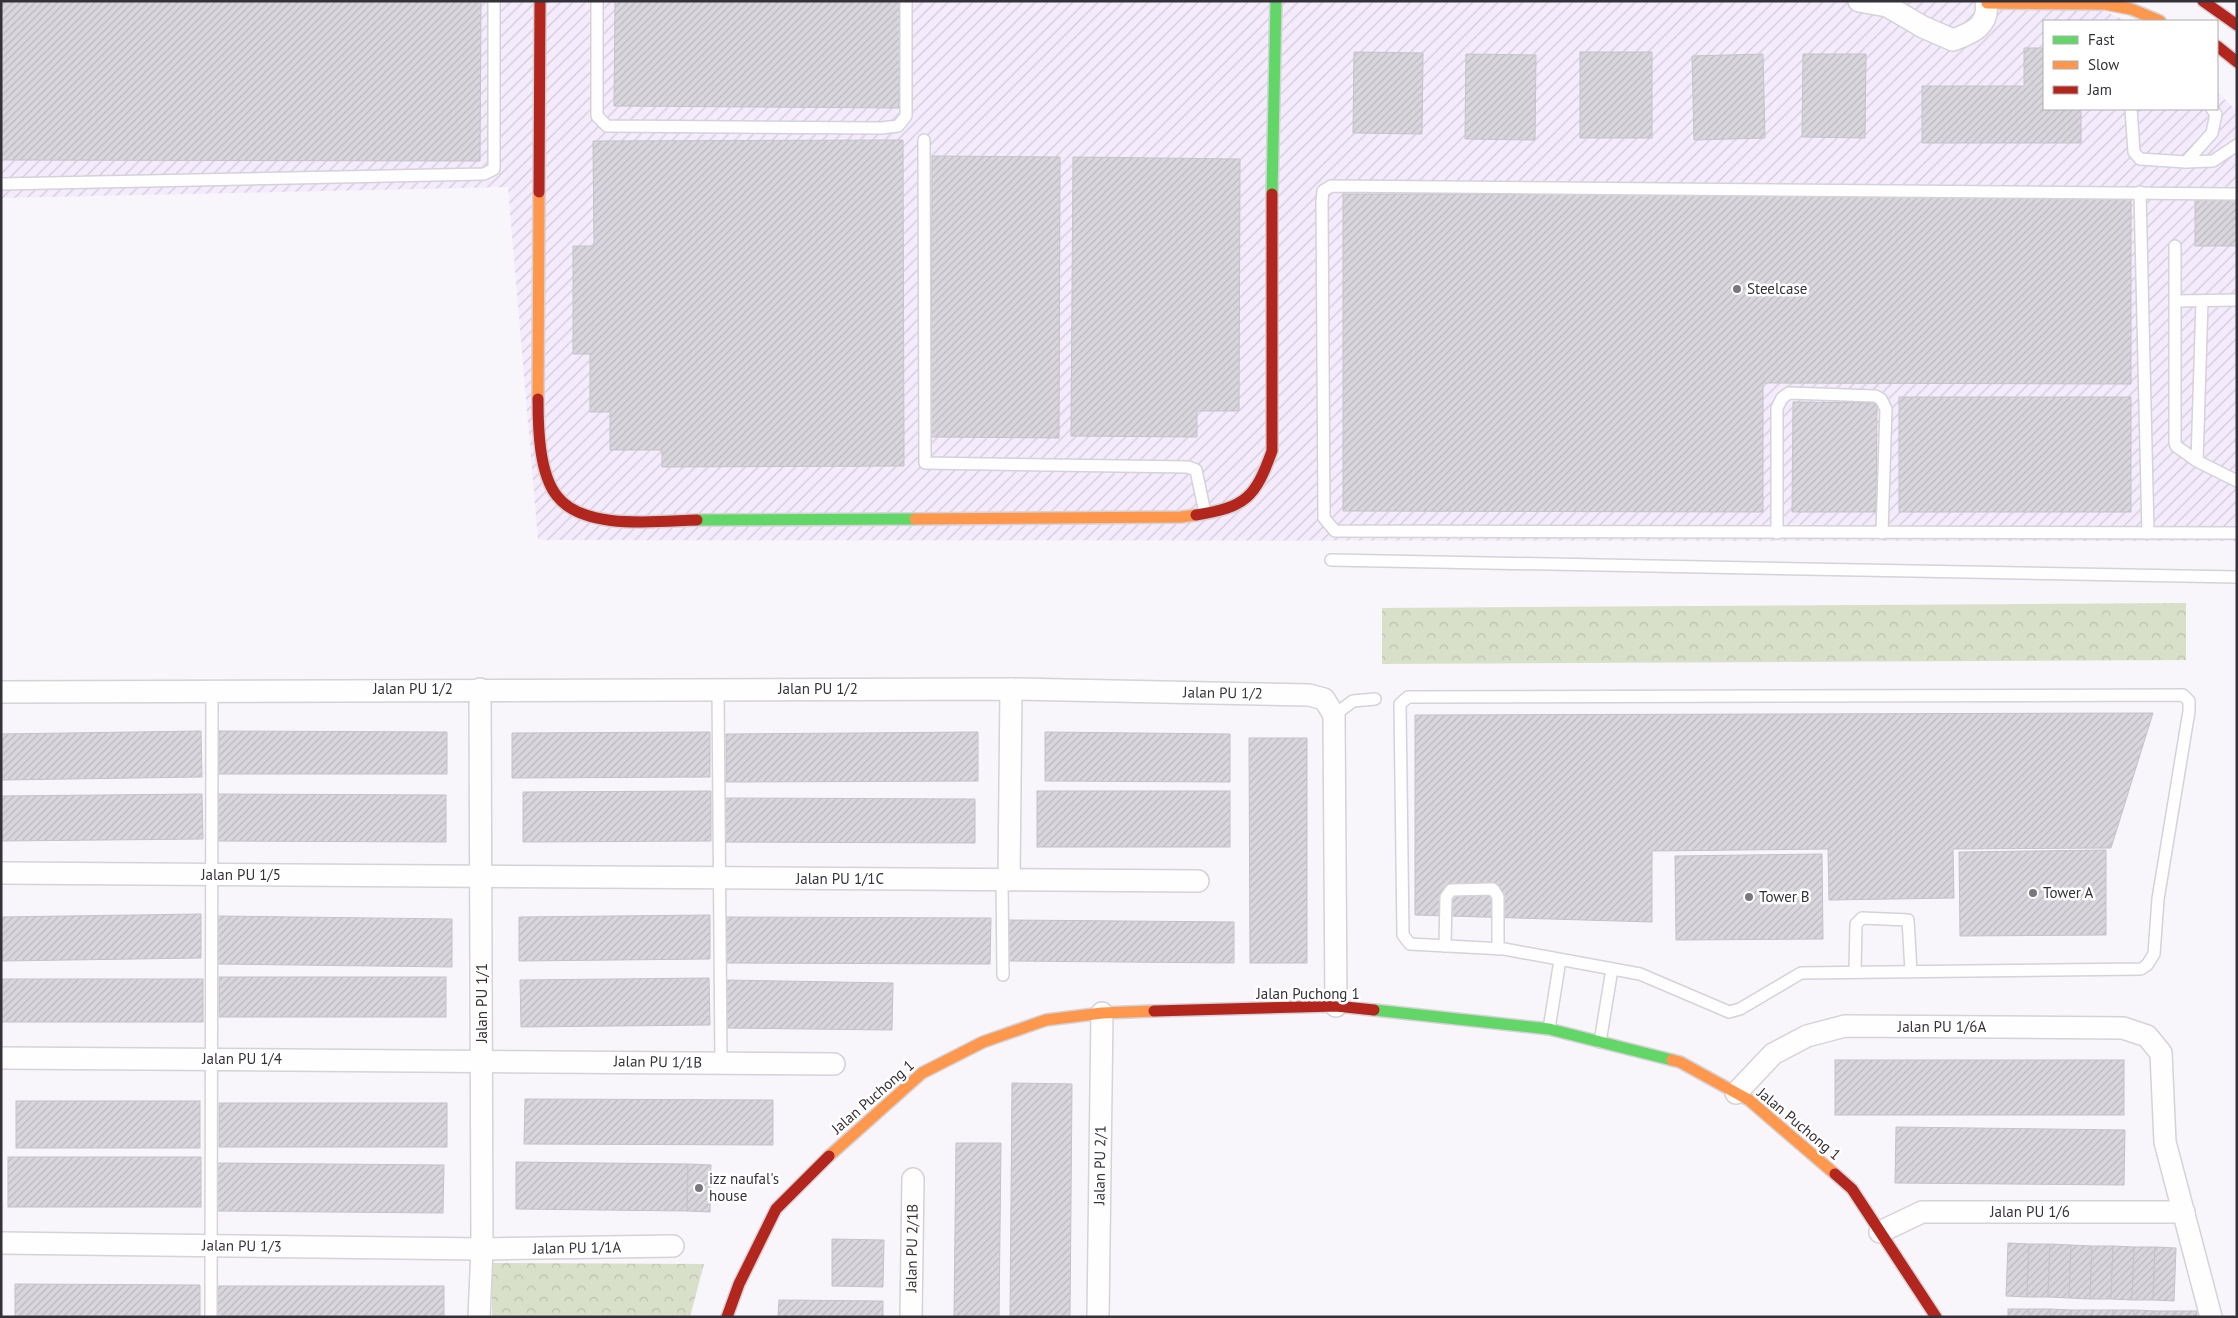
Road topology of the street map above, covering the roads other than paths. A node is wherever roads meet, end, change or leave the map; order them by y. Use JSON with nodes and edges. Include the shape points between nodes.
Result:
{"nodes":[{"id":1,"x":494,"y":1,"type":"edge"},
{"id":2,"x":540,"y":1,"type":"edge"},
{"id":3,"x":598,"y":1,"type":"edge"},
{"id":4,"x":906,"y":1,"type":"edge"},
{"id":5,"x":1276,"y":1,"type":"edge"},
{"id":6,"x":1858,"y":1,"type":"edge"},
{"id":7,"x":2144,"y":1,"type":"edge"},
{"id":8,"x":2203,"y":1,"type":"edge"},
{"id":9,"x":1987,"y":2,"type":"edge"},
{"id":10,"x":2164,"y":19,"type":"edge"},
{"id":11,"x":2237,"y":26,"type":"edge"},
{"id":12,"x":2218,"y":47,"type":"edge"},
{"id":13,"x":2237,"y":62,"type":"edge"},
{"id":14,"x":2131,"y":110,"type":"edge"},
{"id":15,"x":2213,"y":110,"type":"edge"},
{"id":16,"x":924,"y":140,"type":"dead end"},
{"id":17,"x":2237,"y":145,"type":"edge"},
{"id":18,"x":2186,"y":162,"type":"junction"},
{"id":19,"x":1,"y":184,"type":"edge"},
{"id":20,"x":2140,"y":192,"type":"junction"},
{"id":21,"x":2237,"y":194,"type":"edge"},
{"id":22,"x":2175,"y":246,"type":"dead end"},
{"id":23,"x":2237,"y":300,"type":"edge"},
{"id":24,"x":2176,"y":301,"type":"junction"},
{"id":25,"x":2202,"y":301,"type":"junction"},
{"id":26,"x":2198,"y":461,"type":"junction"},
{"id":27,"x":2237,"y":481,"type":"edge"},
{"id":28,"x":1205,"y":513,"type":"junction"},
{"id":29,"x":1777,"y":533,"type":"junction"},
{"id":30,"x":1882,"y":533,"type":"junction"},
{"id":31,"x":2148,"y":533,"type":"junction"},
{"id":32,"x":2237,"y":533,"type":"edge"},
{"id":33,"x":1331,"y":560,"type":"dead end"},
{"id":34,"x":2237,"y":577,"type":"edge"},
{"id":35,"x":480,"y":689,"type":"junction"},
{"id":36,"x":718,"y":689,"type":"junction"},
{"id":37,"x":1011,"y":689,"type":"junction"},
{"id":38,"x":212,"y":690,"type":"junction"},
{"id":39,"x":1,"y":692,"type":"edge"},
{"id":40,"x":1375,"y":699,"type":"dead end"},
{"id":41,"x":1334,"y":715,"type":"junction"},
{"id":42,"x":1,"y":874,"type":"edge"},
{"id":43,"x":212,"y":875,"type":"junction"},
{"id":44,"x":481,"y":876,"type":"junction"},
{"id":45,"x":720,"y":878,"type":"junction"},
{"id":46,"x":1006,"y":880,"type":"junction"},
{"id":47,"x":1198,"y":880,"type":"dead end"},
{"id":48,"x":1445,"y":946,"type":"junction"},
{"id":49,"x":1498,"y":949,"type":"junction"},
{"id":50,"x":1560,"y":960,"type":"junction"},
{"id":51,"x":1612,"y":968,"type":"junction"},
{"id":52,"x":1855,"y":971,"type":"junction"},
{"id":53,"x":1911,"y":971,"type":"junction"},
{"id":54,"x":1003,"y":975,"type":"dead end"},
{"id":55,"x":1336,"y":1006,"type":"junction"},
{"id":56,"x":1102,"y":1013,"type":"junction"},
{"id":57,"x":1549,"y":1030,"type":"junction"},
{"id":58,"x":1600,"y":1042,"type":"junction"},
{"id":59,"x":1,"y":1058,"type":"edge"},
{"id":60,"x":212,"y":1059,"type":"junction"},
{"id":61,"x":482,"y":1060,"type":"junction"},
{"id":62,"x":721,"y":1063,"type":"junction"},
{"id":63,"x":834,"y":1064,"type":"dead end"},
{"id":64,"x":1736,"y":1093,"type":"junction"},
{"id":65,"x":913,"y":1180,"type":"dead end"},
{"id":66,"x":2184,"y":1212,"type":"junction"},
{"id":67,"x":1880,"y":1232,"type":"junction"},
{"id":68,"x":1,"y":1243,"type":"edge"},
{"id":69,"x":211,"y":1246,"type":"junction"},
{"id":70,"x":673,"y":1246,"type":"dead end"},
{"id":71,"x":482,"y":1249,"type":"junction"},
{"id":72,"x":211,"y":1317,"type":"edge"},
{"id":73,"x":479,"y":1317,"type":"edge"},
{"id":74,"x":727,"y":1317,"type":"edge"},
{"id":75,"x":911,"y":1317,"type":"edge"},
{"id":76,"x":1098,"y":1317,"type":"edge"},
{"id":77,"x":1936,"y":1317,"type":"edge"},
{"id":78,"x":2211,"y":1317,"type":"edge"}],
"edges":[{"from":1,"to":19,"type":"lane","via":[[494,169],[484,174]]},
{"from":2,"to":28,"type":"street","via":[[538,414],[542,455],[549,481],[562,502],[590,516],[611,521],[1181,517]]},
{"from":3,"to":4,"type":"lane","via":[[597,116],[607,126],[880,128],[898,126],[906,116]]},
{"from":5,"to":28,"type":"street","via":[[1272,144],[1272,451],[1263,479],[1246,502],[1225,511]]},
{"from":6,"to":9,"type":"street","via":[[1888,6],[1953,40],[1973,33],[1985,20]]},
{"from":7,"to":10,"type":"street"},
{"from":8,"to":11,"type":"street"},
{"from":9,"to":10,"type":"street","via":[[2105,4]]},
{"from":12,"to":13,"type":"street"},
{"from":14,"to":18,"type":"lane","via":[[2134,152],[2140,159]]},
{"from":15,"to":18,"type":"lane","via":[[2216,114],[2212,133]]},
{"from":16,"to":28,"type":"lane","via":[[925,463],[1188,467],[1196,470]]},
{"from":17,"to":18,"type":"lane","via":[[2213,161]]},
{"from":20,"to":21,"type":"lane"},
{"from":20,"to":29,"type":"lane","via":[[1331,186],[1323,190],[1324,518],[1334,531]]},
{"from":20,"to":31,"type":"lane"},
{"from":22,"to":24,"type":"lane"},
{"from":23,"to":25,"type":"lane"},
{"from":24,"to":25,"type":"lane"},
{"from":24,"to":26,"type":"lane","via":[[2175,442]]},
{"from":25,"to":26,"type":"lane"},
{"from":26,"to":27,"type":"lane"},
{"from":29,"to":30,"type":"lane"},
{"from":29,"to":30,"type":"lane","via":[[1777,408],[1789,393],[1875,396],[1881,400],[1886,409]]},
{"from":30,"to":31,"type":"lane"},
{"from":31,"to":32,"type":"lane"},
{"from":33,"to":34,"type":"lane"},
{"from":35,"to":36,"type":"street","name":"Jalan PU 1/2"},
{"from":35,"to":38,"type":"street","name":"Jalan PU 1/2"},
{"from":35,"to":44,"type":"street","name":"Jalan PU 1/1"},
{"from":36,"to":37,"type":"street","name":"Jalan PU 1/2"},
{"from":36,"to":45,"type":"lane"},
{"from":37,"to":41,"type":"street","name":"Jalan PU 1/2","via":[[1309,695],[1324,699]]},
{"from":37,"to":46,"type":"street"},
{"from":38,"to":39,"type":"street","name":"Jalan PU 1/2"},
{"from":38,"to":43,"type":"lane"},
{"from":40,"to":41,"type":"lane","via":[[1353,701]]},
{"from":41,"to":55,"type":"street"},
{"from":42,"to":43,"type":"street","name":"Jalan PU 1/5"},
{"from":43,"to":44,"type":"street","name":"Jalan PU 1/5"},
{"from":43,"to":60,"type":"lane"},
{"from":44,"to":45,"type":"street","name":"Jalan PU 1/1C"},
{"from":44,"to":61,"type":"street","name":"Jalan PU 1/1"},
{"from":45,"to":46,"type":"street","name":"Jalan PU 1/1C"},
{"from":45,"to":62,"type":"lane"},
{"from":46,"to":47,"type":"street","name":"Jalan PU 1/1C"},
{"from":46,"to":54,"type":"lane"},
{"from":48,"to":49,"type":"lane"},
{"from":48,"to":49,"type":"lane","via":[[1446,897],[1451,890],[1493,889],[1498,897]]},
{"from":48,"to":53,"type":"lane","via":[[1410,944],[1402,935],[1400,704],[1408,697],[2183,695],[2189,701],[2158,899],[2154,954],[2147,965],[2141,968]]},
{"from":49,"to":50,"type":"lane"},
{"from":50,"to":51,"type":"lane"},
{"from":50,"to":57,"type":"lane"},
{"from":51,"to":52,"type":"lane","via":[[1640,974],[1729,1012],[1740,1009],[1801,973]]},
{"from":51,"to":58,"type":"lane"},
{"from":52,"to":53,"type":"lane"},
{"from":52,"to":53,"type":"lane","via":[[1856,924],[1862,918],[1908,920]]},
{"from":55,"to":56,"type":"street","name":"Jalan Puchong 1"},
{"from":55,"to":57,"type":"street","name":"Jalan Puchong 1"},
{"from":56,"to":74,"type":"street","name":"Jalan Puchong 1","via":[[1046,1020],[984,1042],[922,1073],[845,1140],[776,1209],[739,1284]]},
{"from":56,"to":76,"type":"street","name":"Jalan PU 2/1"},
{"from":57,"to":58,"type":"street","name":"Jalan Puchong 1"},
{"from":58,"to":64,"type":"street","name":"Jalan Puchong 1","via":[[1680,1062]]},
{"from":59,"to":60,"type":"street","name":"Jalan PU 1/4"},
{"from":60,"to":61,"type":"street","name":"Jalan PU 1/4"},
{"from":60,"to":69,"type":"lane"},
{"from":61,"to":62,"type":"street","name":"Jalan PU 1/1B"},
{"from":61,"to":71,"type":"street","name":"Jalan PU 1/1"},
{"from":62,"to":63,"type":"street","name":"Jalan PU 1/1B"},
{"from":64,"to":66,"type":"street","name":"Jalan PU 1/6A","via":[[1773,1054],[1807,1036],[1845,1026],[2123,1028],[2147,1036],[2161,1053],[2166,1142]]},
{"from":64,"to":67,"type":"street","name":"Jalan Puchong 1","via":[[1750,1100],[1852,1189]]},
{"from":65,"to":75,"type":"street","name":"Jalan PU 2/1B"},
{"from":66,"to":67,"type":"street","name":"Jalan PU 1/6","via":[[1922,1212]]},
{"from":66,"to":78,"type":"street"},
{"from":67,"to":77,"type":"street","name":"Jalan Puchong 1"},
{"from":68,"to":69,"type":"street","name":"Jalan PU 1/3"},
{"from":69,"to":71,"type":"street","name":"Jalan PU 1/3"},
{"from":69,"to":72,"type":"lane"},
{"from":70,"to":71,"type":"street","name":"Jalan PU 1/1A"},
{"from":71,"to":73,"type":"street","name":"Jalan PU 1/1"}]}
